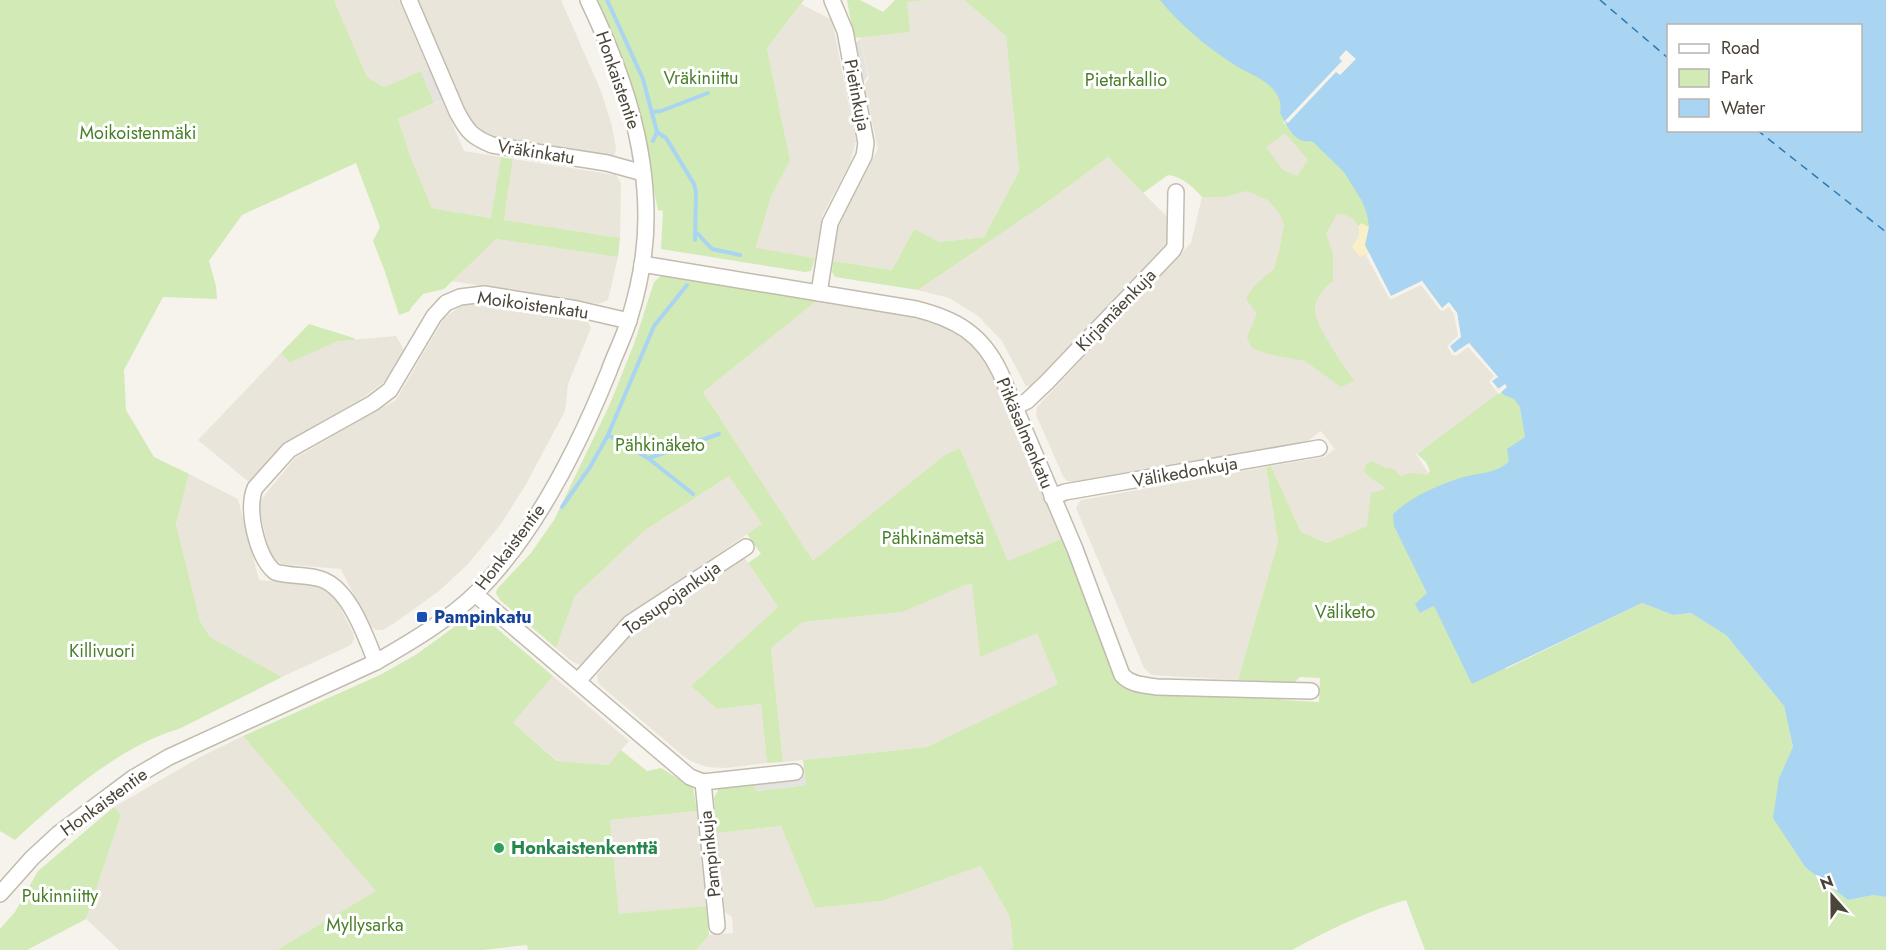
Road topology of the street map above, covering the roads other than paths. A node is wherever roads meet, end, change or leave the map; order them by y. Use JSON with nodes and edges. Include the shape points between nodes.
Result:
{"nodes":[{"id":1,"x":409,"y":0,"type":"edge"},
{"id":2,"x":588,"y":0,"type":"edge"},
{"id":3,"x":832,"y":0,"type":"edge"},
{"id":4,"x":643,"y":173,"type":"junction"},
{"id":5,"x":1176,"y":192,"type":"dead end"},
{"id":6,"x":642,"y":264,"type":"junction"},
{"id":7,"x":819,"y":293,"type":"junction"},
{"id":8,"x":629,"y":321,"type":"junction"},
{"id":9,"x":1015,"y":407,"type":"junction"},
{"id":10,"x":1318,"y":448,"type":"dead end"},
{"id":11,"x":1052,"y":497,"type":"junction"},
{"id":12,"x":746,"y":546,"type":"dead end"},
{"id":13,"x":475,"y":594,"type":"junction"},
{"id":14,"x":376,"y":662,"type":"junction"},
{"id":15,"x":578,"y":681,"type":"junction"},
{"id":16,"x":1311,"y":691,"type":"dead end"},
{"id":17,"x":795,"y":772,"type":"dead end"},
{"id":18,"x":703,"y":782,"type":"junction"},
{"id":19,"x":0,"y":894,"type":"edge"},
{"id":20,"x":717,"y":926,"type":"dead end"}],
"edges":[{"from":1,"to":4,"type":"street","name":"Vräkinkatu","via":[[457,112],[477,139]]},
{"from":2,"to":4,"type":"street","name":"Honkaistentie","via":[[632,110]]},
{"from":3,"to":7,"type":"street","name":"Pietinkuja","via":[[845,31],[866,143],[864,156],[830,223]]},
{"from":4,"to":6,"type":"street","name":"Honkaistentie","via":[[646,217]]},
{"from":5,"to":9,"type":"street","name":"Kirjamäenkuja","via":[[1173,250],[1047,382]]},
{"from":6,"to":7,"type":"street","name":"Pitkäsalmenkatu"},
{"from":6,"to":8,"type":"street","name":"Honkaistentie"},
{"from":7,"to":9,"type":"street","name":"Pitkäsalmenkatu","via":[[933,314],[968,330],[994,361]]},
{"from":8,"to":13,"type":"street","name":"Honkaistentie","via":[[595,406],[541,509]]},
{"from":8,"to":14,"type":"street","name":"Moikoistenkatu","via":[[484,294],[446,303],[434,316],[390,390],[289,450],[255,488],[252,513],[264,559],[275,572],[317,578],[334,585],[349,604]]},
{"from":9,"to":11,"type":"street","name":"Pitkäsalmenkatu"},
{"from":10,"to":11,"type":"street","name":"Välikedonkuja"},
{"from":11,"to":16,"type":"street","name":"Pitkäsalmenkatu","via":[[1118,666],[1127,680],[1157,687]]},
{"from":12,"to":15,"type":"street","name":"Tossupojankuja","via":[[630,623]]},
{"from":13,"to":14,"type":"street","name":"Honkaistentie","via":[[409,643]]},
{"from":13,"to":15,"type":"street"},
{"from":14,"to":19,"type":"street","name":"Honkaistentie","via":[[133,777],[58,834]]},
{"from":15,"to":18,"type":"street","via":[[690,777]]},
{"from":17,"to":18,"type":"street"},
{"from":18,"to":20,"type":"street","name":"Pampinkuja"}]}
